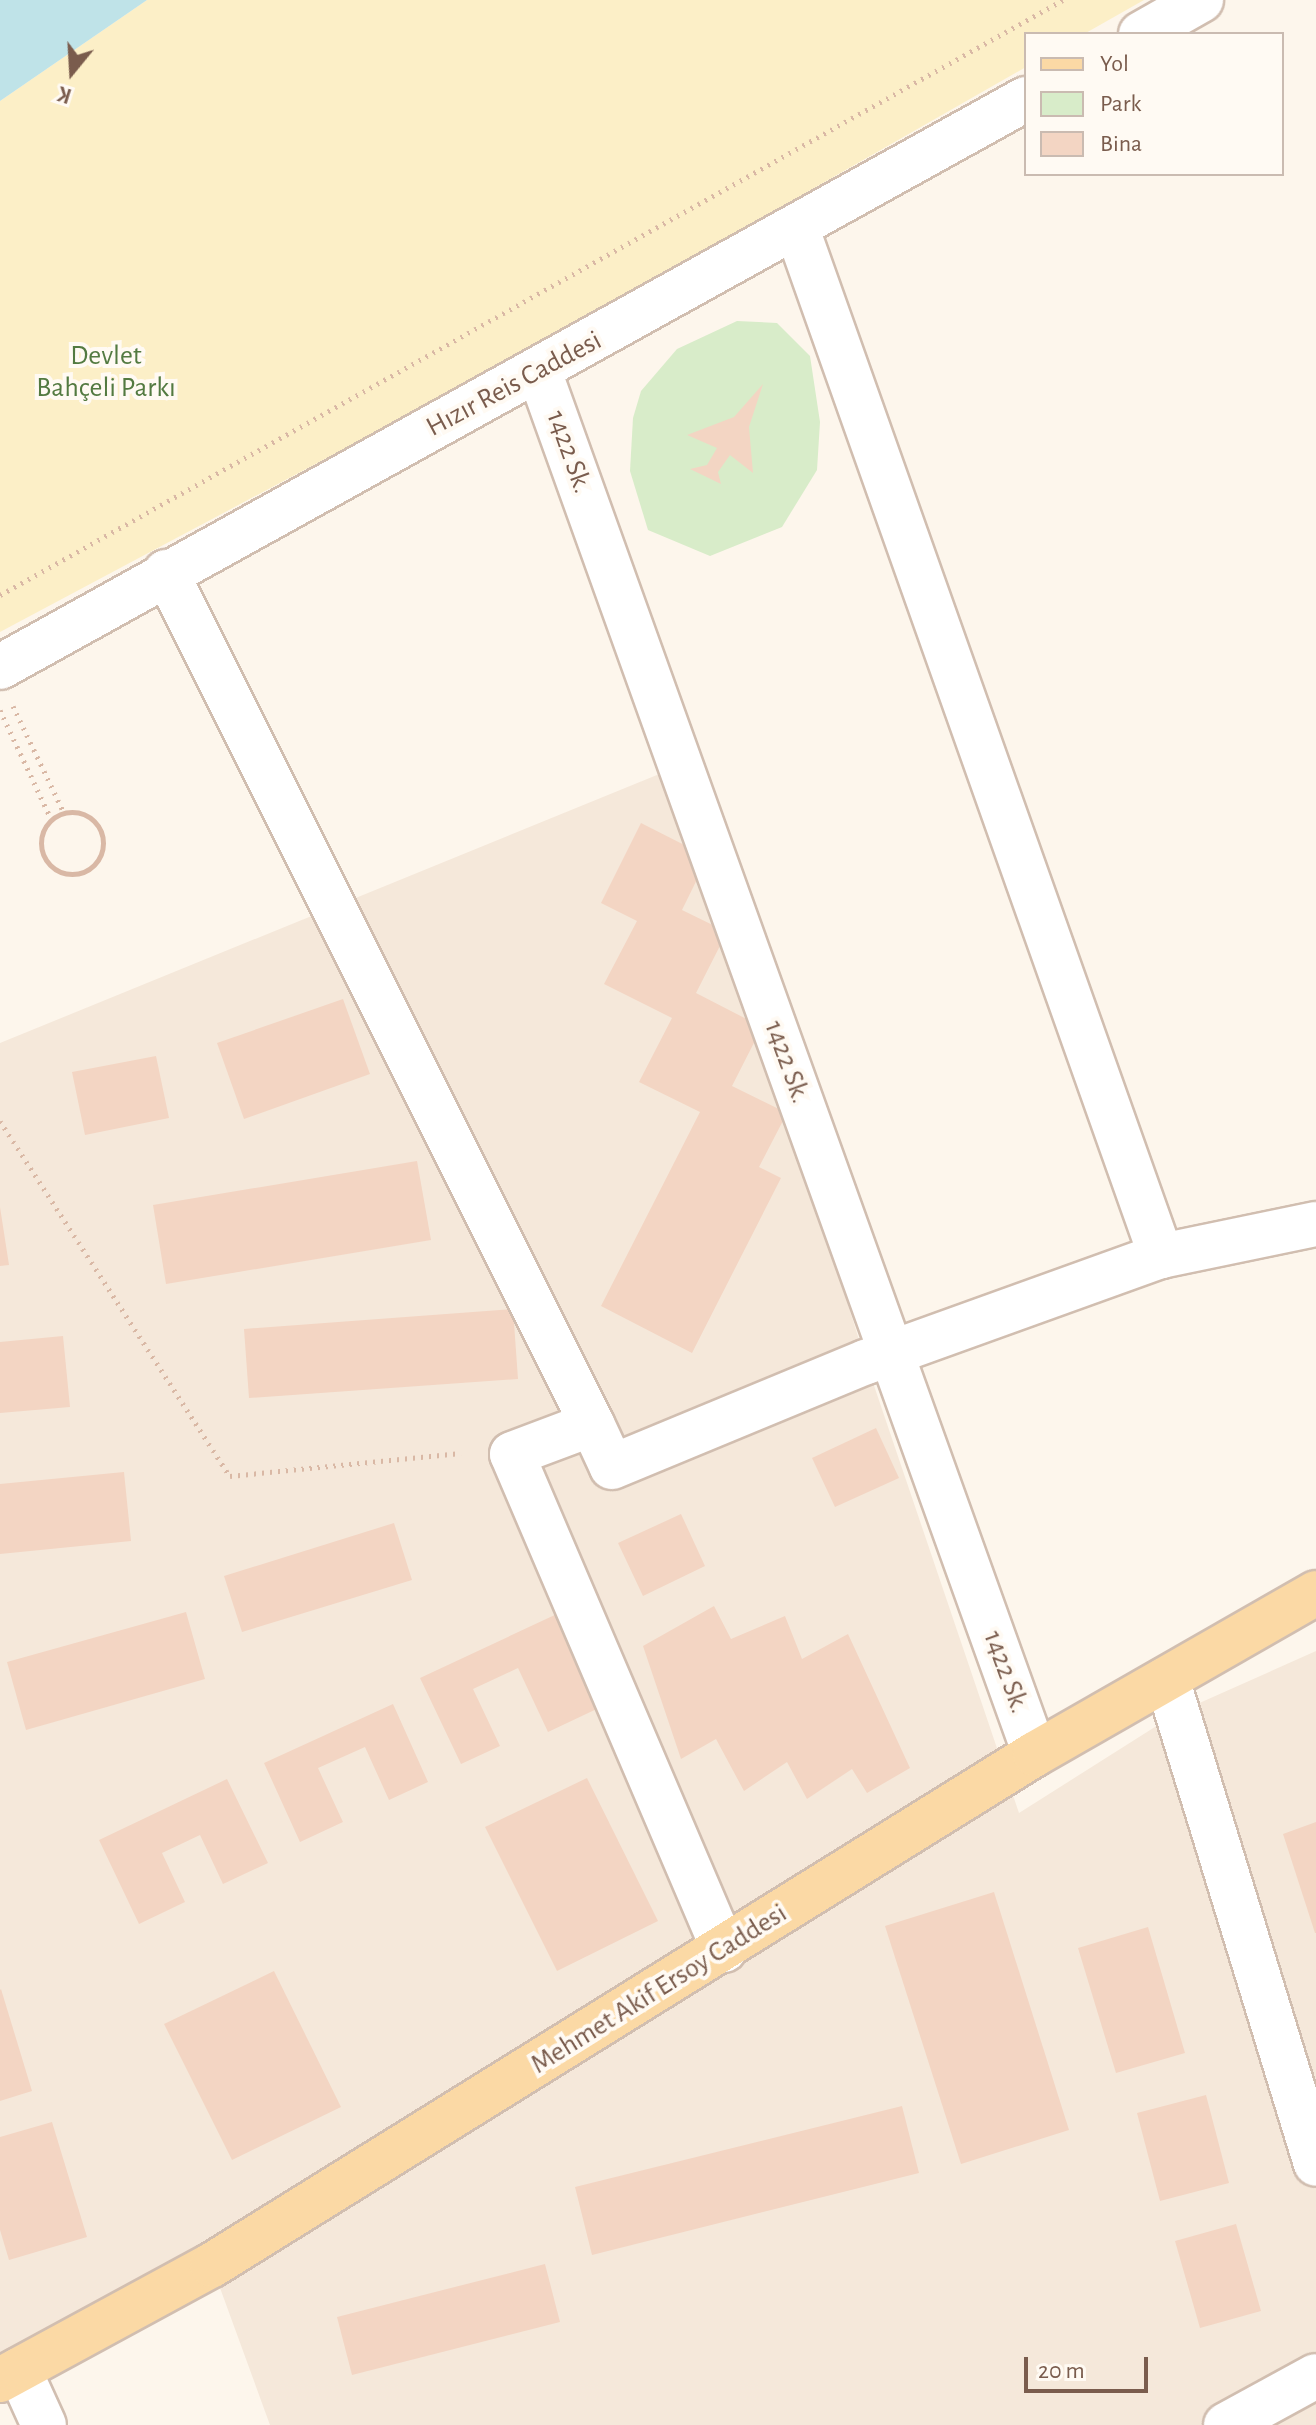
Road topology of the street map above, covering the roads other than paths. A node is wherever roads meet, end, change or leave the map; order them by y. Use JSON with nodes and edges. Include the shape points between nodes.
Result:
{"nodes":[{"id":1,"x":1201,"y":0,"type":"edge"},
{"id":2,"x":1145,"y":32,"type":"edge"},
{"id":3,"x":1024,"y":100,"type":"edge"},
{"id":4,"x":797,"y":229,"type":"junction"},
{"id":5,"x":539,"y":371,"type":"junction"},
{"id":6,"x":166,"y":572,"type":"junction"},
{"id":7,"x":3,"y":680,"type":"edge"},
{"id":8,"x":1316,"y":1224,"type":"edge"},
{"id":9,"x":1161,"y":1256,"type":"junction"},
{"id":10,"x":893,"y":1355,"type":"junction"},
{"id":11,"x":592,"y":1424,"type":"junction"},
{"id":12,"x":1316,"y":1593,"type":"edge"},
{"id":13,"x":1167,"y":1679,"type":"junction"},
{"id":14,"x":1035,"y":1754,"type":"junction"},
{"id":15,"x":724,"y":1950,"type":"junction"},
{"id":16,"x":1316,"y":2164,"type":"edge"},
{"id":17,"x":10,"y":2375,"type":"edge"},
{"id":18,"x":1316,"y":2376,"type":"edge"},
{"id":19,"x":44,"y":2425,"type":"edge"},
{"id":20,"x":1226,"y":2425,"type":"edge"}],
"edges":[{"from":1,"to":2,"type":"street"},
{"from":3,"to":4,"type":"street","name":"Hızır Reis Caddesi"},
{"from":4,"to":5,"type":"street","name":"Hızır Reis Caddesi"},
{"from":4,"to":9,"type":"street"},
{"from":5,"to":6,"type":"street","name":"Hızır Reis Caddesi"},
{"from":5,"to":10,"type":"street","name":"1422 Sk."},
{"from":6,"to":7,"type":"street","name":"Hızır Reis Caddesi"},
{"from":6,"to":11,"type":"street"},
{"from":8,"to":9,"type":"street"},
{"from":9,"to":10,"type":"street"},
{"from":10,"to":11,"type":"street","via":[[612,1467]]},
{"from":10,"to":14,"type":"street","name":"1422 Sk."},
{"from":11,"to":15,"type":"street","via":[[512,1454]]},
{"from":12,"to":13,"type":"main road","name":"Mehmet Akif Ersoy Caddesi"},
{"from":13,"to":14,"type":"main road","name":"Mehmet Akif Ersoy Caddesi"},
{"from":13,"to":16,"type":"street"},
{"from":14,"to":15,"type":"main road","name":"Mehmet Akif Ersoy Caddesi"},
{"from":15,"to":17,"type":"main road","name":"Mehmet Akif Ersoy Caddesi","via":[[212,2265]]},
{"from":17,"to":19,"type":"street"},
{"from":18,"to":20,"type":"street"}]}
